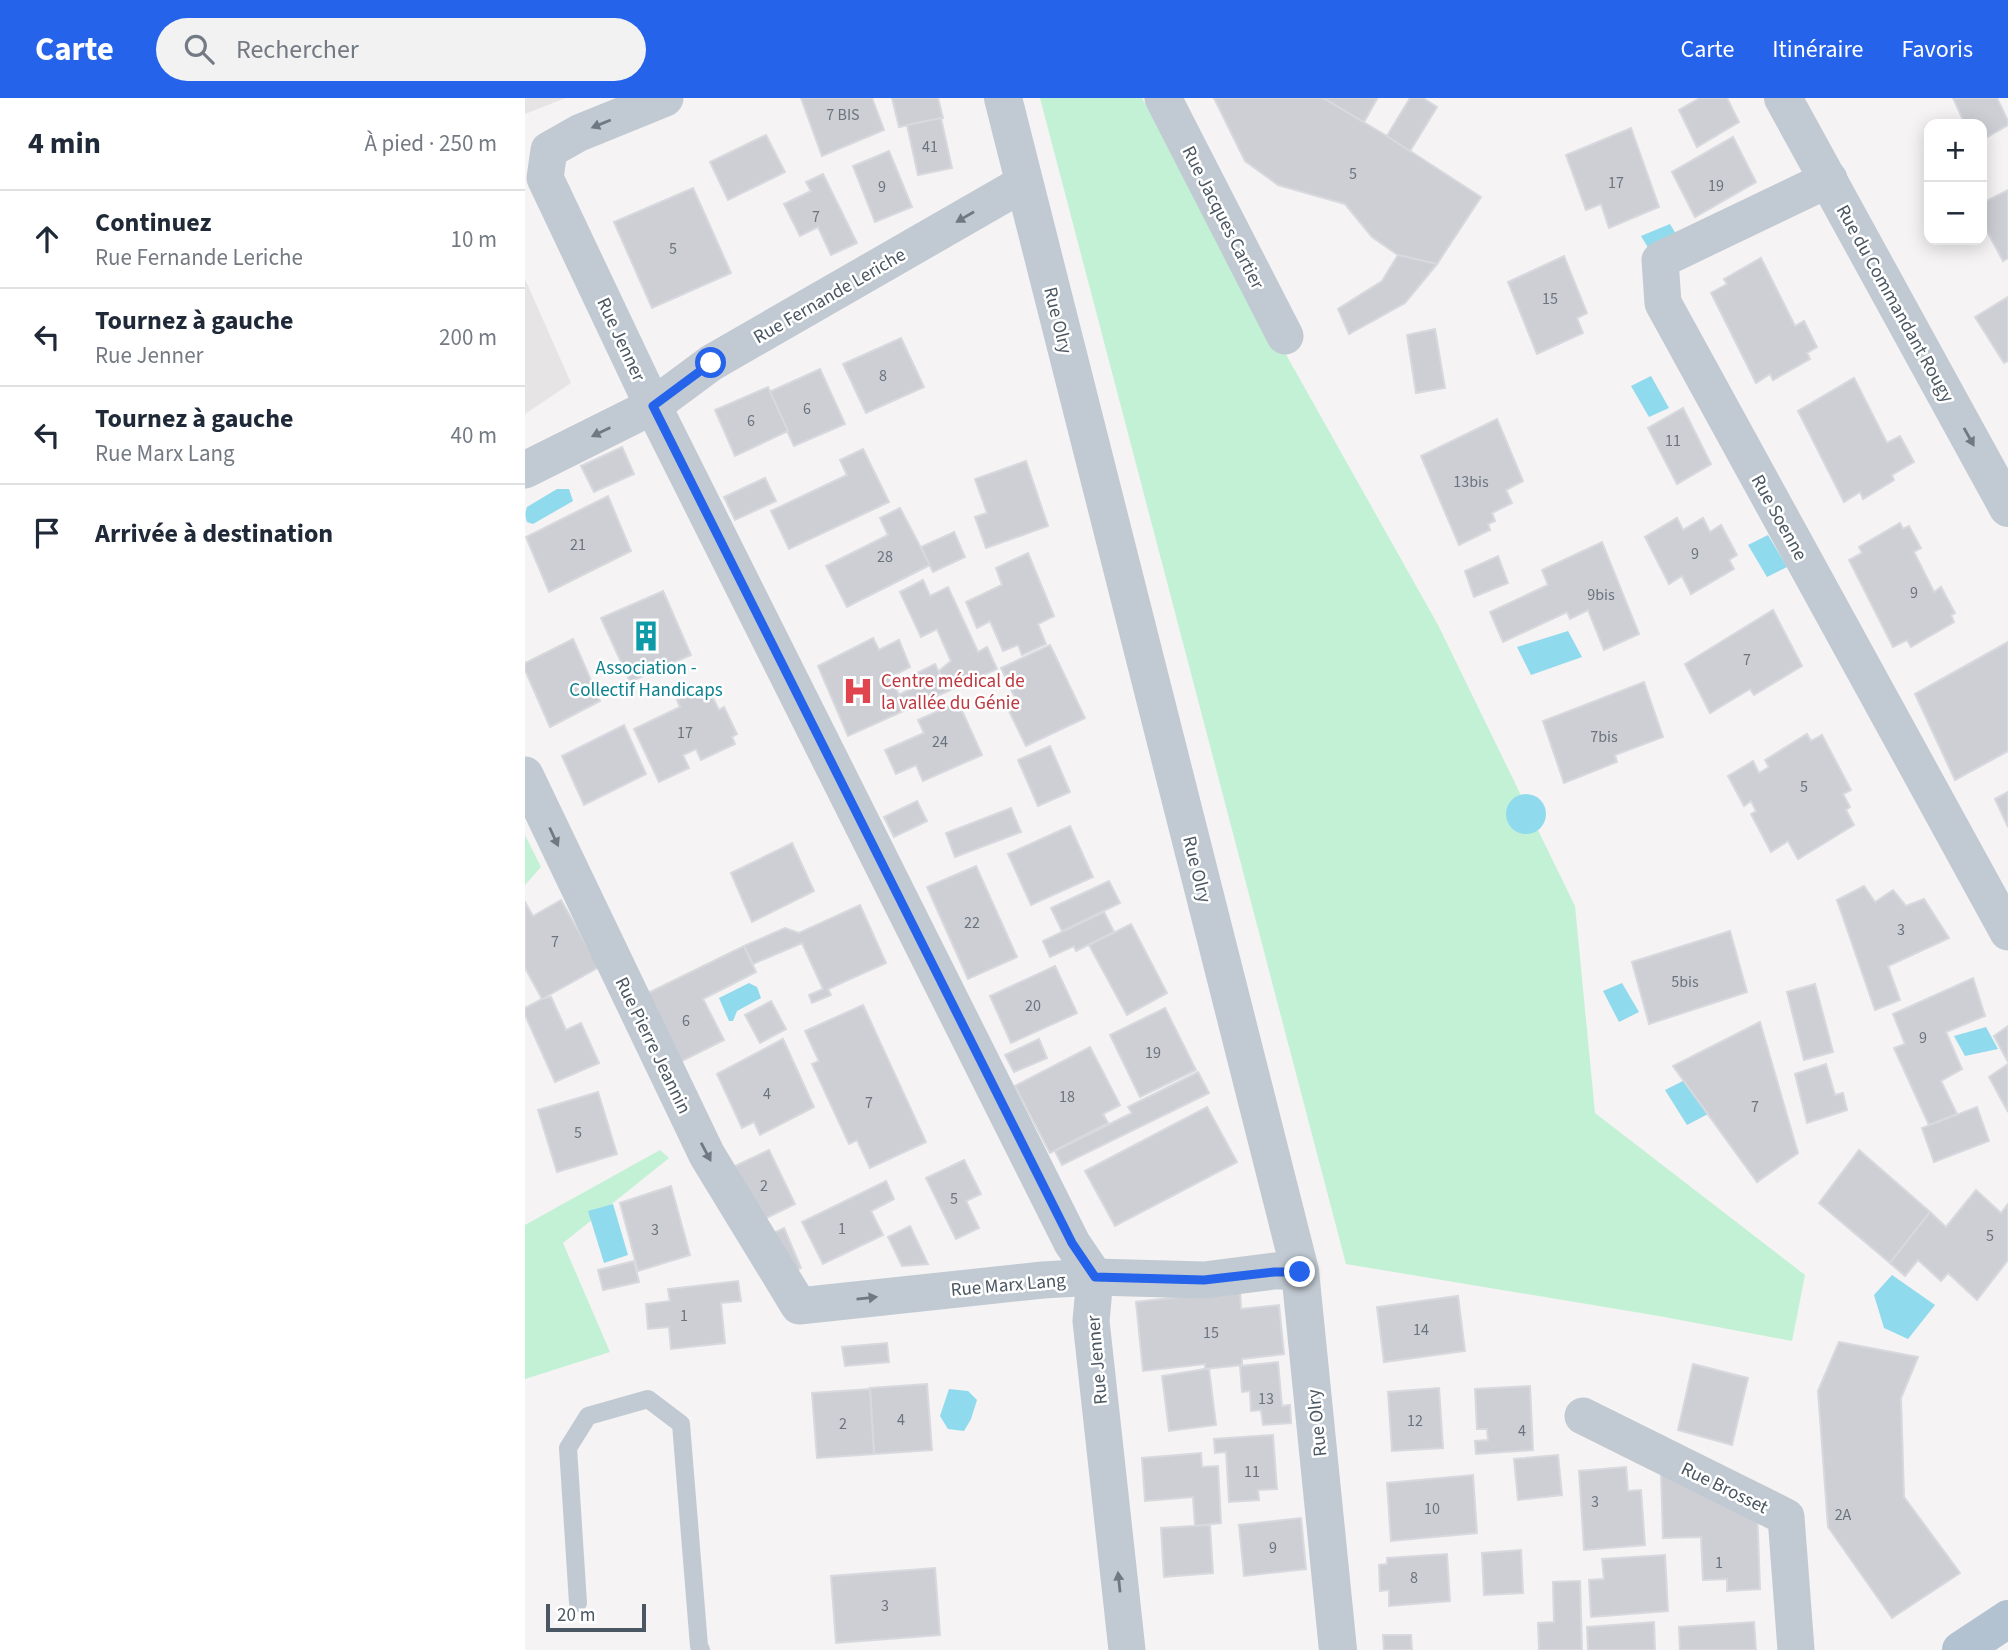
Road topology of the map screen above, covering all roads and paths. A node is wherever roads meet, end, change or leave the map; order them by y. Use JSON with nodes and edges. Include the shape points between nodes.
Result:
{"nodes":[{"id":1,"x":664,"y":98,"type":"edge"},
{"id":2,"x":1003,"y":98,"type":"edge"},
{"id":3,"x":1163,"y":98,"type":"edge"},
{"id":4,"x":1783,"y":98,"type":"edge"},
{"id":5,"x":1829,"y":179,"type":"junction"},
{"id":6,"x":1024,"y":183,"type":"junction"},
{"id":7,"x":1285,"y":336,"type":"dead end"},
{"id":8,"x":653,"y":406,"type":"junction"},
{"id":9,"x":525,"y":470,"type":"edge"},
{"id":10,"x":2008,"y":508,"type":"edge"},
{"id":11,"x":525,"y":775,"type":"edge"},
{"id":12,"x":2008,"y":932,"type":"edge"},
{"id":13,"x":1300,"y":1272,"type":"junction"},
{"id":14,"x":1095,"y":1277,"type":"junction"},
{"id":15,"x":799,"y":1306,"type":"joint"},
{"id":16,"x":1583,"y":1416,"type":"dead end"},
{"id":17,"x":578,"y":1603,"type":"dead end"},
{"id":18,"x":2008,"y":1619,"type":"edge"},
{"id":19,"x":702,"y":1650,"type":"edge"},
{"id":20,"x":1127,"y":1650,"type":"edge"},
{"id":21,"x":1338,"y":1650,"type":"edge"},
{"id":22,"x":1796,"y":1650,"type":"edge"},
{"id":23,"x":1961,"y":1650,"type":"edge"}],
"edges":[{"from":1,"to":8,"type":"street","name":"Rue Jenner","one_way":true,"via":[[549,150],[545,178]]},
{"from":2,"to":6,"type":"street","name":"Rue Olry"},
{"from":3,"to":7,"type":"street","name":"Rue Jacques Cartier"},
{"from":4,"to":5,"type":"street","name":"Rue du Commandant Rougy"},
{"from":5,"to":10,"type":"street","name":"Rue du Commandant Rougy","one_way":true},
{"from":5,"to":12,"type":"street","name":"Rue Soenne","via":[[1660,260],[1663,303]]},
{"from":6,"to":8,"type":"street","name":"Rue Fernande Leriche","one_way":true,"via":[[711,363]]},
{"from":6,"to":13,"type":"street","name":"Rue Olry"},
{"from":8,"to":9,"type":"street","name":"Rue Fernande Leriche","one_way":true},
{"from":8,"to":14,"type":"street","name":"Rue Jenner","via":[[1072,1243]]},
{"from":11,"to":15,"type":"street","name":"Rue Pierre Jeannin","one_way":true,"via":[[707,1155]]},
{"from":13,"to":14,"type":"street","name":"Rue Marx Lang","via":[[1204,1280]]},
{"from":13,"to":21,"type":"street","name":"Rue Olry"},
{"from":15,"to":14,"type":"street","name":"Rue Marx Lang","one_way":true},
{"from":20,"to":14,"type":"street","name":"Rue Jenner","one_way":true,"via":[[1090,1321]]},
{"from":16,"to":22,"type":"street","name":"Rue Brosset","via":[[1786,1517]]},
{"from":17,"to":19,"type":"lane","via":[[568,1448],[588,1416],[648,1399],[681,1424]]},
{"from":18,"to":23,"type":"main road"}]}
